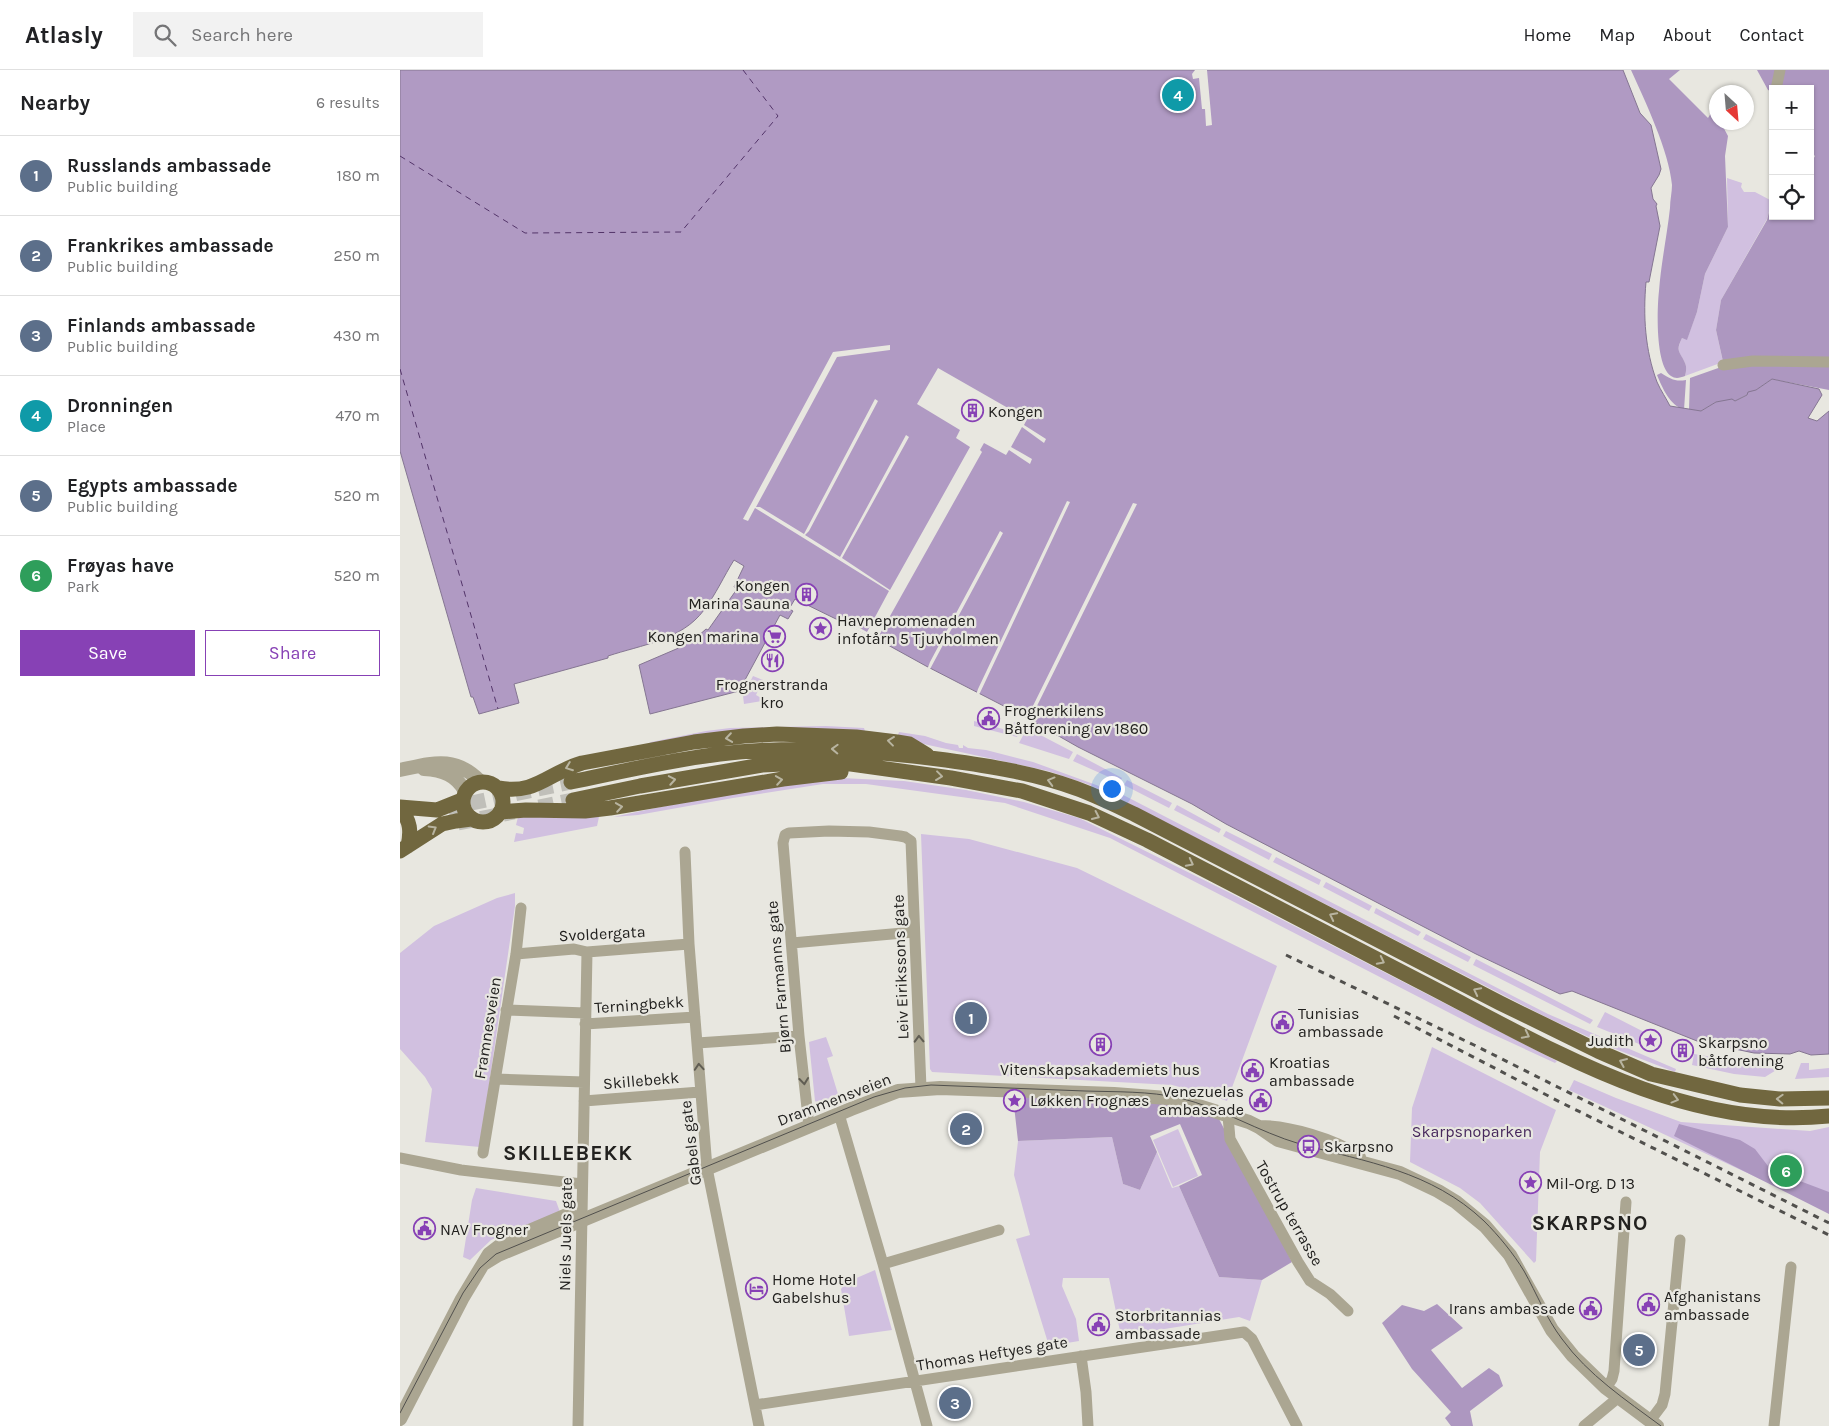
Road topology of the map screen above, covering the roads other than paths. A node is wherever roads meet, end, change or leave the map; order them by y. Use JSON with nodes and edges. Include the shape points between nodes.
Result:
{"nodes":[{"id":1,"x":1780,"y":70,"type":"edge"},
{"id":2,"x":1777,"y":85,"type":"edge"},
{"id":3,"x":1829,"y":362,"type":"edge"},
{"id":4,"x":1723,"y":365,"type":"dead end"},
{"id":5,"x":935,"y":759,"type":"junction"},
{"id":6,"x":407,"y":769,"type":"edge"},
{"id":7,"x":890,"y":771,"type":"junction"},
{"id":8,"x":482,"y":782,"type":"junction"},
{"id":9,"x":571,"y":782,"type":"tunnel mouth"},
{"id":10,"x":498,"y":788,"type":"junction"},
{"id":11,"x":464,"y":796,"type":"junction"},
{"id":12,"x":572,"y":800,"type":"tunnel mouth"},
{"id":13,"x":400,"y":808,"type":"edge"},
{"id":14,"x":500,"y":812,"type":"junction"},
{"id":15,"x":471,"y":819,"type":"junction"},
{"id":16,"x":793,"y":832,"type":"joint"},
{"id":17,"x":404,"y":849,"type":"edge"},
{"id":18,"x":684,"y":852,"type":"dead end"},
{"id":19,"x":521,"y":908,"type":"dead end"},
{"id":20,"x":914,"y":932,"type":"junction"},
{"id":21,"x":792,"y":943,"type":"junction"},
{"id":22,"x":689,"y":944,"type":"junction"},
{"id":23,"x":587,"y":952,"type":"junction"},
{"id":24,"x":516,"y":954,"type":"junction"},
{"id":25,"x":506,"y":1010,"type":"junction"},
{"id":26,"x":695,"y":1017,"type":"junction"},
{"id":27,"x":585,"y":1019,"type":"junction"},
{"id":28,"x":799,"y":1036,"type":"junction"},
{"id":29,"x":697,"y":1043,"type":"junction"},
{"id":30,"x":495,"y":1079,"type":"junction"},
{"id":31,"x":584,"y":1082,"type":"junction"},
{"id":32,"x":921,"y":1088,"type":"junction"},
{"id":33,"x":700,"y":1092,"type":"junction"},
{"id":34,"x":1829,"y":1098,"type":"edge"},
{"id":35,"x":584,"y":1101,"type":"junction"},
{"id":36,"x":839,"y":1114,"type":"junction"},
{"id":37,"x":1228,"y":1116,"type":"junction"},
{"id":38,"x":1829,"y":1116,"type":"edge"},
{"id":39,"x":809,"y":1126,"type":"junction"},
{"id":40,"x":484,"y":1153,"type":"dead end"},
{"id":41,"x":400,"y":1158,"type":"edge"},
{"id":42,"x":707,"y":1168,"type":"junction"},
{"id":43,"x":582,"y":1184,"type":"junction"},
{"id":44,"x":1626,"y":1202,"type":"dead end"},
{"id":45,"x":582,"y":1220,"type":"junction"},
{"id":46,"x":999,"y":1230,"type":"dead end"},
{"id":47,"x":1680,"y":1240,"type":"dead end"},
{"id":48,"x":883,"y":1264,"type":"junction"},
{"id":49,"x":1791,"y":1267,"type":"dead end"},
{"id":50,"x":1348,"y":1312,"type":"dead end"},
{"id":51,"x":1081,"y":1356,"type":"junction"},
{"id":52,"x":915,"y":1381,"type":"junction"},
{"id":53,"x":1606,"y":1388,"type":"junction"},
{"id":54,"x":1619,"y":1397,"type":"junction"},
{"id":55,"x":755,"y":1405,"type":"junction"},
{"id":56,"x":400,"y":1419,"type":"edge"},
{"id":57,"x":1654,"y":1423,"type":"edge"},
{"id":58,"x":578,"y":1426,"type":"edge"},
{"id":59,"x":759,"y":1426,"type":"edge"},
{"id":60,"x":927,"y":1426,"type":"edge"},
{"id":61,"x":1088,"y":1426,"type":"edge"},
{"id":62,"x":1297,"y":1426,"type":"edge"},
{"id":63,"x":1584,"y":1426,"type":"edge"},
{"id":64,"x":1774,"y":1426,"type":"edge"}],
"edges":[{"from":1,"to":2,"type":"street"},
{"from":3,"to":4,"type":"street","via":[[1753,361]]},
{"from":5,"to":9,"type":"highway","one_way":true,"via":[[854,750],[788,749],[720,754]]},
{"from":5,"to":10,"type":"highway","one_way":true,"via":[[909,744],[897,742],[808,734],[744,736],[582,763],[530,788],[512,791]]},
{"from":34,"to":5,"type":"highway","one_way":true,"via":[[1780,1099],[1740,1095],[1651,1074],[1500,1003],[1113,804],[1075,788],[1024,774]]},
{"from":6,"to":8,"type":"street","via":[[436,762],[452,764]]},
{"from":6,"to":11,"type":"street","via":[[434,770],[450,775],[460,783]]},
{"from":12,"to":7,"type":"highway","one_way":true,"via":[[762,765],[851,764]]},
{"from":14,"to":7,"type":"highway","one_way":true,"via":[[610,808],[836,772]]},
{"from":7,"to":38,"type":"highway","one_way":true,"via":[[1022,790],[1088,813],[1147,840],[1588,1067],[1645,1091],[1768,1118]]},
{"from":8,"to":10,"type":"highway"},
{"from":8,"to":11,"type":"highway","via":[[472,785]]},
{"from":10,"to":14,"type":"highway","via":[[503,800]]},
{"from":11,"to":13,"type":"highway","via":[[437,810]]},
{"from":11,"to":15,"type":"highway","via":[[464,811]]},
{"from":13,"to":17,"type":"highway","via":[[411,832]]},
{"from":14,"to":15,"type":"highway","via":[[487,822]]},
{"from":17,"to":15,"type":"highway","one_way":true,"via":[[442,824]]},
{"from":16,"to":20,"type":"street","name":"Leiv Eirikssons gate","via":[[859,832],[909,839],[912,845]]},
{"from":16,"to":21,"type":"street","name":"Bjørn Farmanns gate","via":[[786,835],[783,843]]},
{"from":18,"to":22,"type":"street","name":"Gabels gate"},
{"from":19,"to":24,"type":"street","name":"Framnesveien"},
{"from":20,"to":21,"type":"street"},
{"from":32,"to":20,"type":"street","name":"Leiv Eirikssons gate","one_way":true},
{"from":21,"to":28,"type":"street","name":"Bjørn Farmanns gate"},
{"from":22,"to":23,"type":"street","name":"Svoldergata"},
{"from":22,"to":26,"type":"street","name":"Gabels gate"},
{"from":23,"to":24,"type":"street","name":"Svoldergata","via":[[574,949]]},
{"from":23,"to":27,"type":"street","name":"Niels Juels gate"},
{"from":24,"to":25,"type":"street","name":"Framnesveien"},
{"from":25,"to":27,"type":"street","name":"Terningbekk"},
{"from":25,"to":30,"type":"street","name":"Framnesveien"},
{"from":26,"to":27,"type":"street","name":"Terningbekk"},
{"from":26,"to":29,"type":"street","name":"Gabels gate"},
{"from":27,"to":31,"type":"street","name":"Niels Juels gate"},
{"from":28,"to":29,"type":"street"},
{"from":28,"to":39,"type":"street","name":"Bjørn Farmanns gate","one_way":true},
{"from":33,"to":29,"type":"street","name":"Gabels gate","one_way":true},
{"from":30,"to":31,"type":"street","name":"Skillebekk"},
{"from":30,"to":40,"type":"street","name":"Framnesveien"},
{"from":31,"to":35,"type":"street","name":"Niels Juels gate"},
{"from":32,"to":36,"type":"street","name":"Drammensveien","via":[[885,1095]]},
{"from":32,"to":37,"type":"street","name":"Drammensveien","via":[[1167,1098]]},
{"from":33,"to":35,"type":"street","name":"Skillebekk"},
{"from":33,"to":42,"type":"street","name":"Gabels gate"},
{"from":35,"to":43,"type":"street","name":"Niels Juels gate"},
{"from":36,"to":39,"type":"street","name":"Drammensveien"},
{"from":36,"to":48,"type":"street"},
{"from":37,"to":50,"type":"street","name":"Tostrup terrasse","via":[[1230,1140],[1298,1262],[1310,1281],[1330,1294]]},
{"from":37,"to":53,"type":"street","name":"Drammensveien","via":[[1259,1127],[1279,1128],[1338,1145],[1370,1164],[1400,1173],[1456,1202],[1485,1226],[1510,1255],[1563,1346]]},
{"from":39,"to":42,"type":"street","name":"Drammensveien"},
{"from":41,"to":43,"type":"street","via":[[461,1170]]},
{"from":42,"to":45,"type":"street","name":"Drammensveien"},
{"from":42,"to":55,"type":"street","name":"Gabels gate"},
{"from":43,"to":45,"type":"street","name":"Niels Juels gate"},
{"from":44,"to":53,"type":"street","via":[[1614,1370]]},
{"from":45,"to":56,"type":"street","name":"Drammensveien","via":[[485,1263],[462,1299]]},
{"from":45,"to":58,"type":"street","name":"Niels Juels gate"},
{"from":46,"to":48,"type":"street"},
{"from":47,"to":57,"type":"street","via":[[1665,1394]]},
{"from":48,"to":52,"type":"street"},
{"from":49,"to":64,"type":"street"},
{"from":51,"to":52,"type":"street","name":"Thomas Heftyes gate"},
{"from":51,"to":61,"type":"street"},
{"from":51,"to":62,"type":"street","name":"Thomas Heftyes gate","via":[[1247,1332]]},
{"from":52,"to":55,"type":"street","name":"Thomas Heftyes gate"},
{"from":52,"to":60,"type":"street"},
{"from":53,"to":54,"type":"street","name":"Drammensveien"},
{"from":54,"to":57,"type":"street","name":"Drammensveien"},
{"from":54,"to":63,"type":"street"},
{"from":55,"to":59,"type":"street","name":"Gabels gate"}]}
